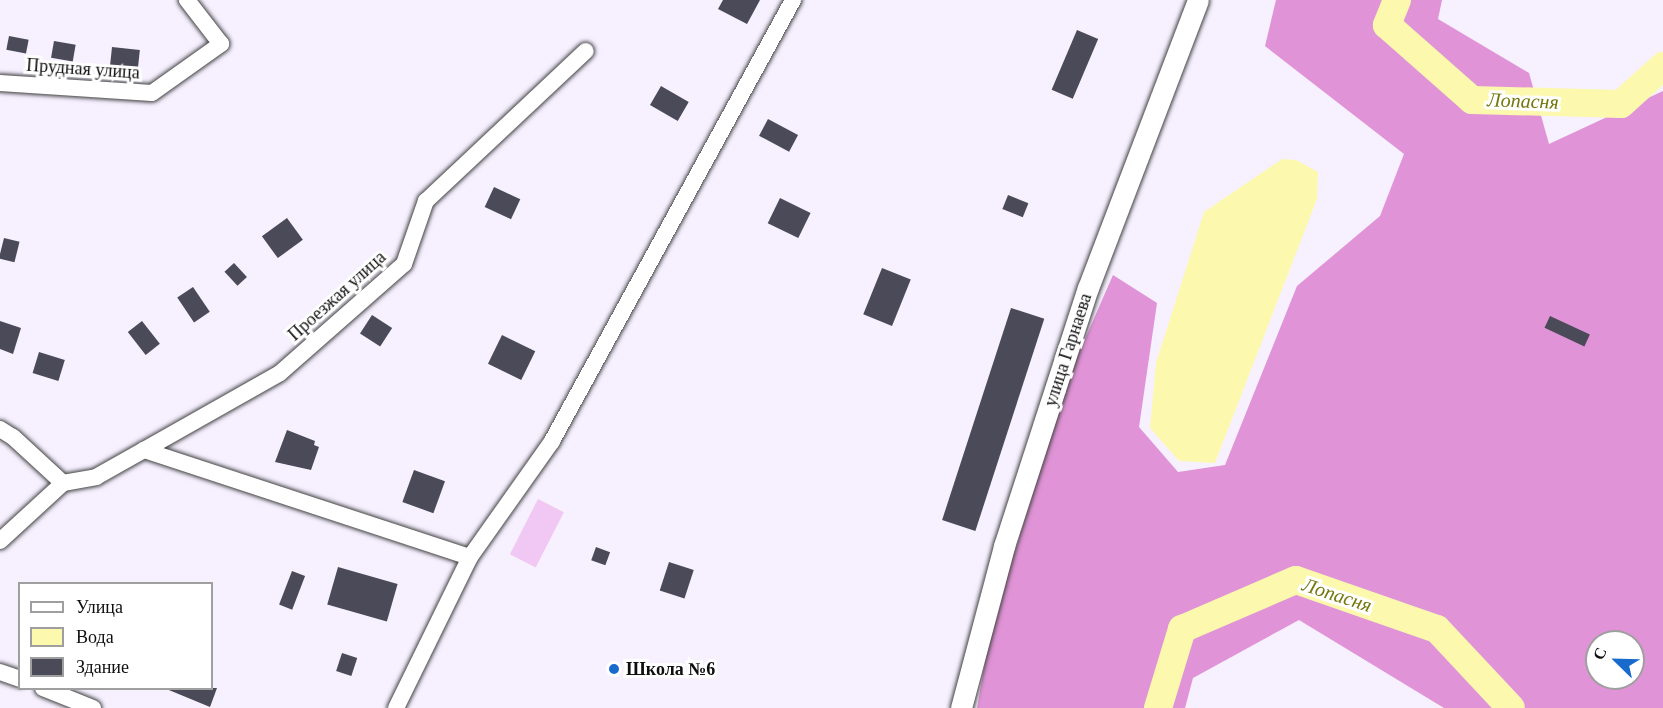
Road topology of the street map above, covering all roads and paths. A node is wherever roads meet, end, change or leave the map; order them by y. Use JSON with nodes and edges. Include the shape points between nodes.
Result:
{"nodes":[{"id":1,"x":187,"y":0,"type":"edge"},
{"id":2,"x":793,"y":0,"type":"edge"},
{"id":3,"x":1198,"y":0,"type":"edge"},
{"id":4,"x":586,"y":51,"type":"dead end"},
{"id":5,"x":0,"y":83,"type":"edge"},
{"id":6,"x":0,"y":429,"type":"edge"},
{"id":7,"x":144,"y":450,"type":"junction"},
{"id":8,"x":63,"y":483,"type":"junction"},
{"id":9,"x":0,"y":541,"type":"edge"},
{"id":10,"x":470,"y":557,"type":"junction"},
{"id":11,"x":0,"y":672,"type":"edge"},
{"id":12,"x":18,"y":679,"type":"edge"},
{"id":13,"x":48,"y":690,"type":"edge"},
{"id":14,"x":93,"y":708,"type":"edge"},
{"id":15,"x":396,"y":708,"type":"edge"},
{"id":16,"x":961,"y":708,"type":"edge"}],
"edges":[{"from":1,"to":5,"type":"street","name":"Прудная улица","via":[[220,44],[152,93]]},
{"from":2,"to":10,"type":"street","via":[[552,441]]},
{"from":3,"to":16,"type":"street","name":"улица Гарнаева","via":[[1088,288],[1004,546]]},
{"from":4,"to":7,"type":"street","name":"Проезжая улица","via":[[426,201],[404,264],[280,373]]},
{"from":6,"to":8,"type":"street","via":[[13,436]]},
{"from":7,"to":8,"type":"street","name":"Проезжая улица","via":[[96,477]]},
{"from":7,"to":10,"type":"street"},
{"from":8,"to":9,"type":"street"},
{"from":10,"to":15,"type":"street"},
{"from":11,"to":12,"type":"street"},
{"from":13,"to":14,"type":"street"}]}
